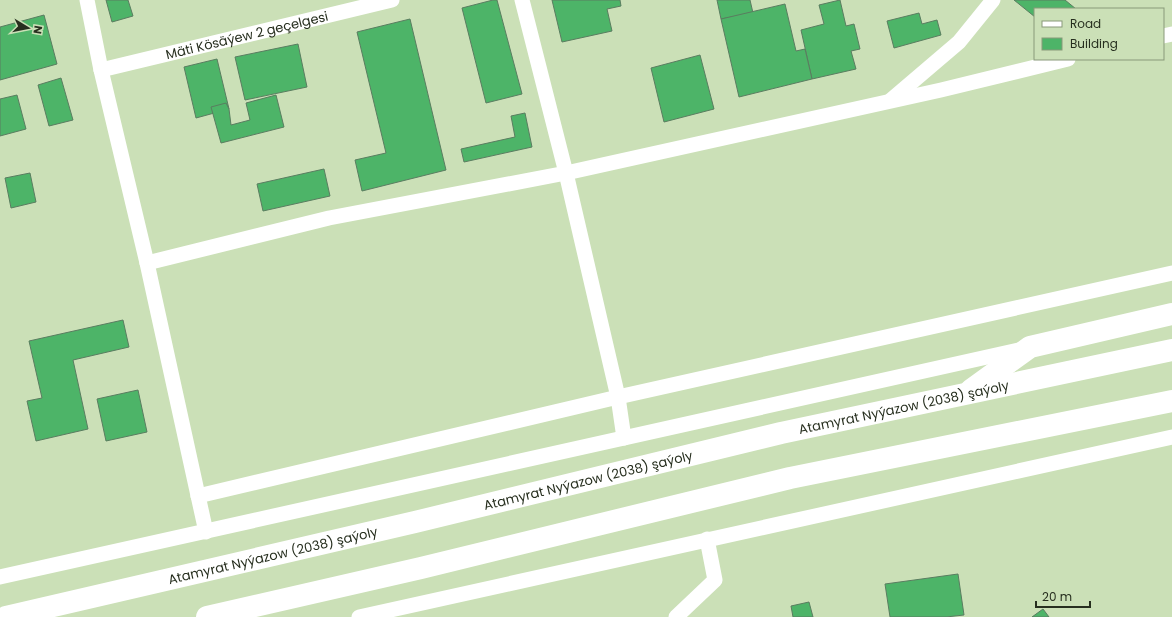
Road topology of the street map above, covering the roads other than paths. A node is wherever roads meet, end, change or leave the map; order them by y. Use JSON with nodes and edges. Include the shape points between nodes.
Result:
{"nodes":[{"id":1,"x":87,"y":0,"type":"edge"},
{"id":2,"x":392,"y":0,"type":"edge"},
{"id":3,"x":522,"y":0,"type":"edge"},
{"id":4,"x":993,"y":0,"type":"edge"},
{"id":5,"x":1064,"y":60,"type":"edge"},
{"id":6,"x":101,"y":70,"type":"junction"},
{"id":7,"x":889,"y":102,"type":"junction"},
{"id":8,"x":566,"y":173,"type":"junction"},
{"id":9,"x":147,"y":263,"type":"junction"},
{"id":10,"x":1172,"y":273,"type":"edge"},
{"id":11,"x":1167,"y":317,"type":"edge"},
{"id":12,"x":1030,"y":347,"type":"junction"},
{"id":13,"x":1172,"y":350,"type":"edge"},
{"id":14,"x":965,"y":394,"type":"junction"},
{"id":15,"x":618,"y":397,"type":"junction"},
{"id":16,"x":1172,"y":401,"type":"edge"},
{"id":17,"x":1172,"y":437,"type":"edge"},
{"id":18,"x":624,"y":438,"type":"junction"},
{"id":19,"x":198,"y":496,"type":"junction"},
{"id":20,"x":206,"y":532,"type":"junction"},
{"id":21,"x":707,"y":539,"type":"junction"},
{"id":22,"x":0,"y":578,"type":"edge"},
{"id":23,"x":6,"y":617,"type":"edge"},
{"id":24,"x":207,"y":617,"type":"edge"},
{"id":25,"x":359,"y":617,"type":"edge"},
{"id":26,"x":676,"y":617,"type":"edge"}],
"edges":[{"from":1,"to":6,"type":"street"},
{"from":2,"to":6,"type":"street","name":"Mäti Kösäýew 2 geçelgesi"},
{"from":3,"to":8,"type":"street"},
{"from":4,"to":7,"type":"street","via":[[959,42]]},
{"from":5,"to":7,"type":"street"},
{"from":6,"to":9,"type":"street"},
{"from":7,"to":8,"type":"street"},
{"from":8,"to":9,"type":"street","via":[[329,218]]},
{"from":8,"to":15,"type":"street"},
{"from":9,"to":19,"type":"street"},
{"from":10,"to":15,"type":"street"},
{"from":11,"to":12,"type":"main road"},
{"from":12,"to":14,"type":"main road"},
{"from":12,"to":18,"type":"street"},
{"from":13,"to":14,"type":"main road","name":"Atamyrat Nyýazow (2038) şaýoly"},
{"from":14,"to":23,"type":"main road","name":"Atamyrat Nyýazow (2038) şaýoly","via":[[781,433],[430,519]]},
{"from":15,"to":18,"type":"street"},
{"from":15,"to":19,"type":"street"},
{"from":16,"to":24,"type":"main road","via":[[790,478]]},
{"from":17,"to":21,"type":"street"},
{"from":18,"to":20,"type":"street"},
{"from":19,"to":20,"type":"street"},
{"from":20,"to":22,"type":"street"},
{"from":21,"to":25,"type":"street"},
{"from":21,"to":26,"type":"street","via":[[715,580]]}]}
